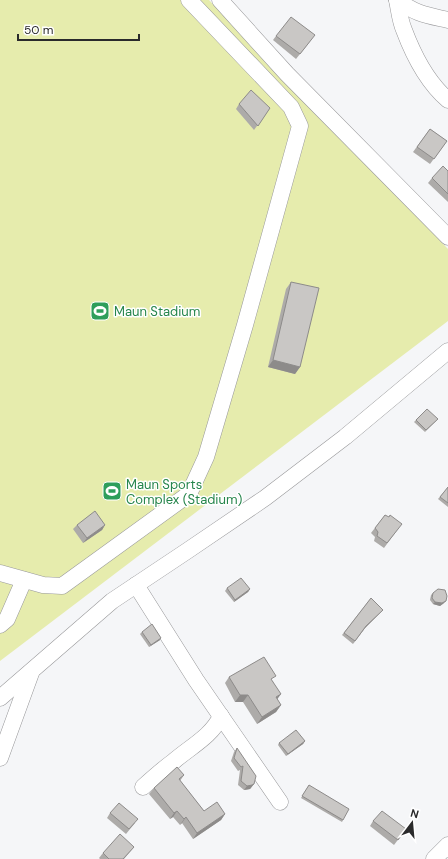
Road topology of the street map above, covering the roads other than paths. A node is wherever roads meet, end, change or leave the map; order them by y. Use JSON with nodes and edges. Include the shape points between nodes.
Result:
{"nodes":[{"id":1,"x":189,"y":0,"type":"edge"},
{"id":2,"x":220,"y":0,"type":"edge"},
{"id":3,"x":397,"y":0,"type":"edge"},
{"id":4,"x":448,"y":20,"type":"edge"},
{"id":5,"x":448,"y":100,"type":"edge"},
{"id":6,"x":448,"y":237,"type":"edge"},
{"id":7,"x":448,"y":351,"type":"edge"},
{"id":8,"x":0,"y":573,"type":"edge"},
{"id":9,"x":24,"y":580,"type":"junction"},
{"id":10,"x":136,"y":585,"type":"junction"},
{"id":11,"x":0,"y":625,"type":"edge"},
{"id":12,"x":31,"y":673,"type":"junction"},
{"id":13,"x":0,"y":698,"type":"edge"},
{"id":14,"x":220,"y":716,"type":"junction"},
{"id":15,"x":0,"y":758,"type":"edge"},
{"id":16,"x":143,"y":787,"type":"dead end"},
{"id":17,"x":280,"y":802,"type":"dead end"},
{"id":18,"x":448,"y":845,"type":"edge"},
{"id":19,"x":434,"y":859,"type":"edge"}],
"edges":[{"from":1,"to":9,"type":"street","via":[[291,107],[300,126],[245,325],[206,457],[189,494],[62,586]]},
{"from":2,"to":6,"type":"street","via":[[287,74]]},
{"from":3,"to":4,"type":"street","via":[[423,15]]},
{"from":3,"to":5,"type":"street","via":[[403,29],[418,59],[438,91]]},
{"from":7,"to":10,"type":"street","via":[[345,437],[265,498]]},
{"from":8,"to":9,"type":"street"},
{"from":9,"to":11,"type":"street","via":[[7,620]]},
{"from":10,"to":12,"type":"street","via":[[112,601]]},
{"from":10,"to":14,"type":"street"},
{"from":12,"to":13,"type":"street"},
{"from":12,"to":15,"type":"street"},
{"from":14,"to":16,"type":"street","via":[[211,731]]},
{"from":14,"to":17,"type":"street"},
{"from":18,"to":19,"type":"street"}]}
